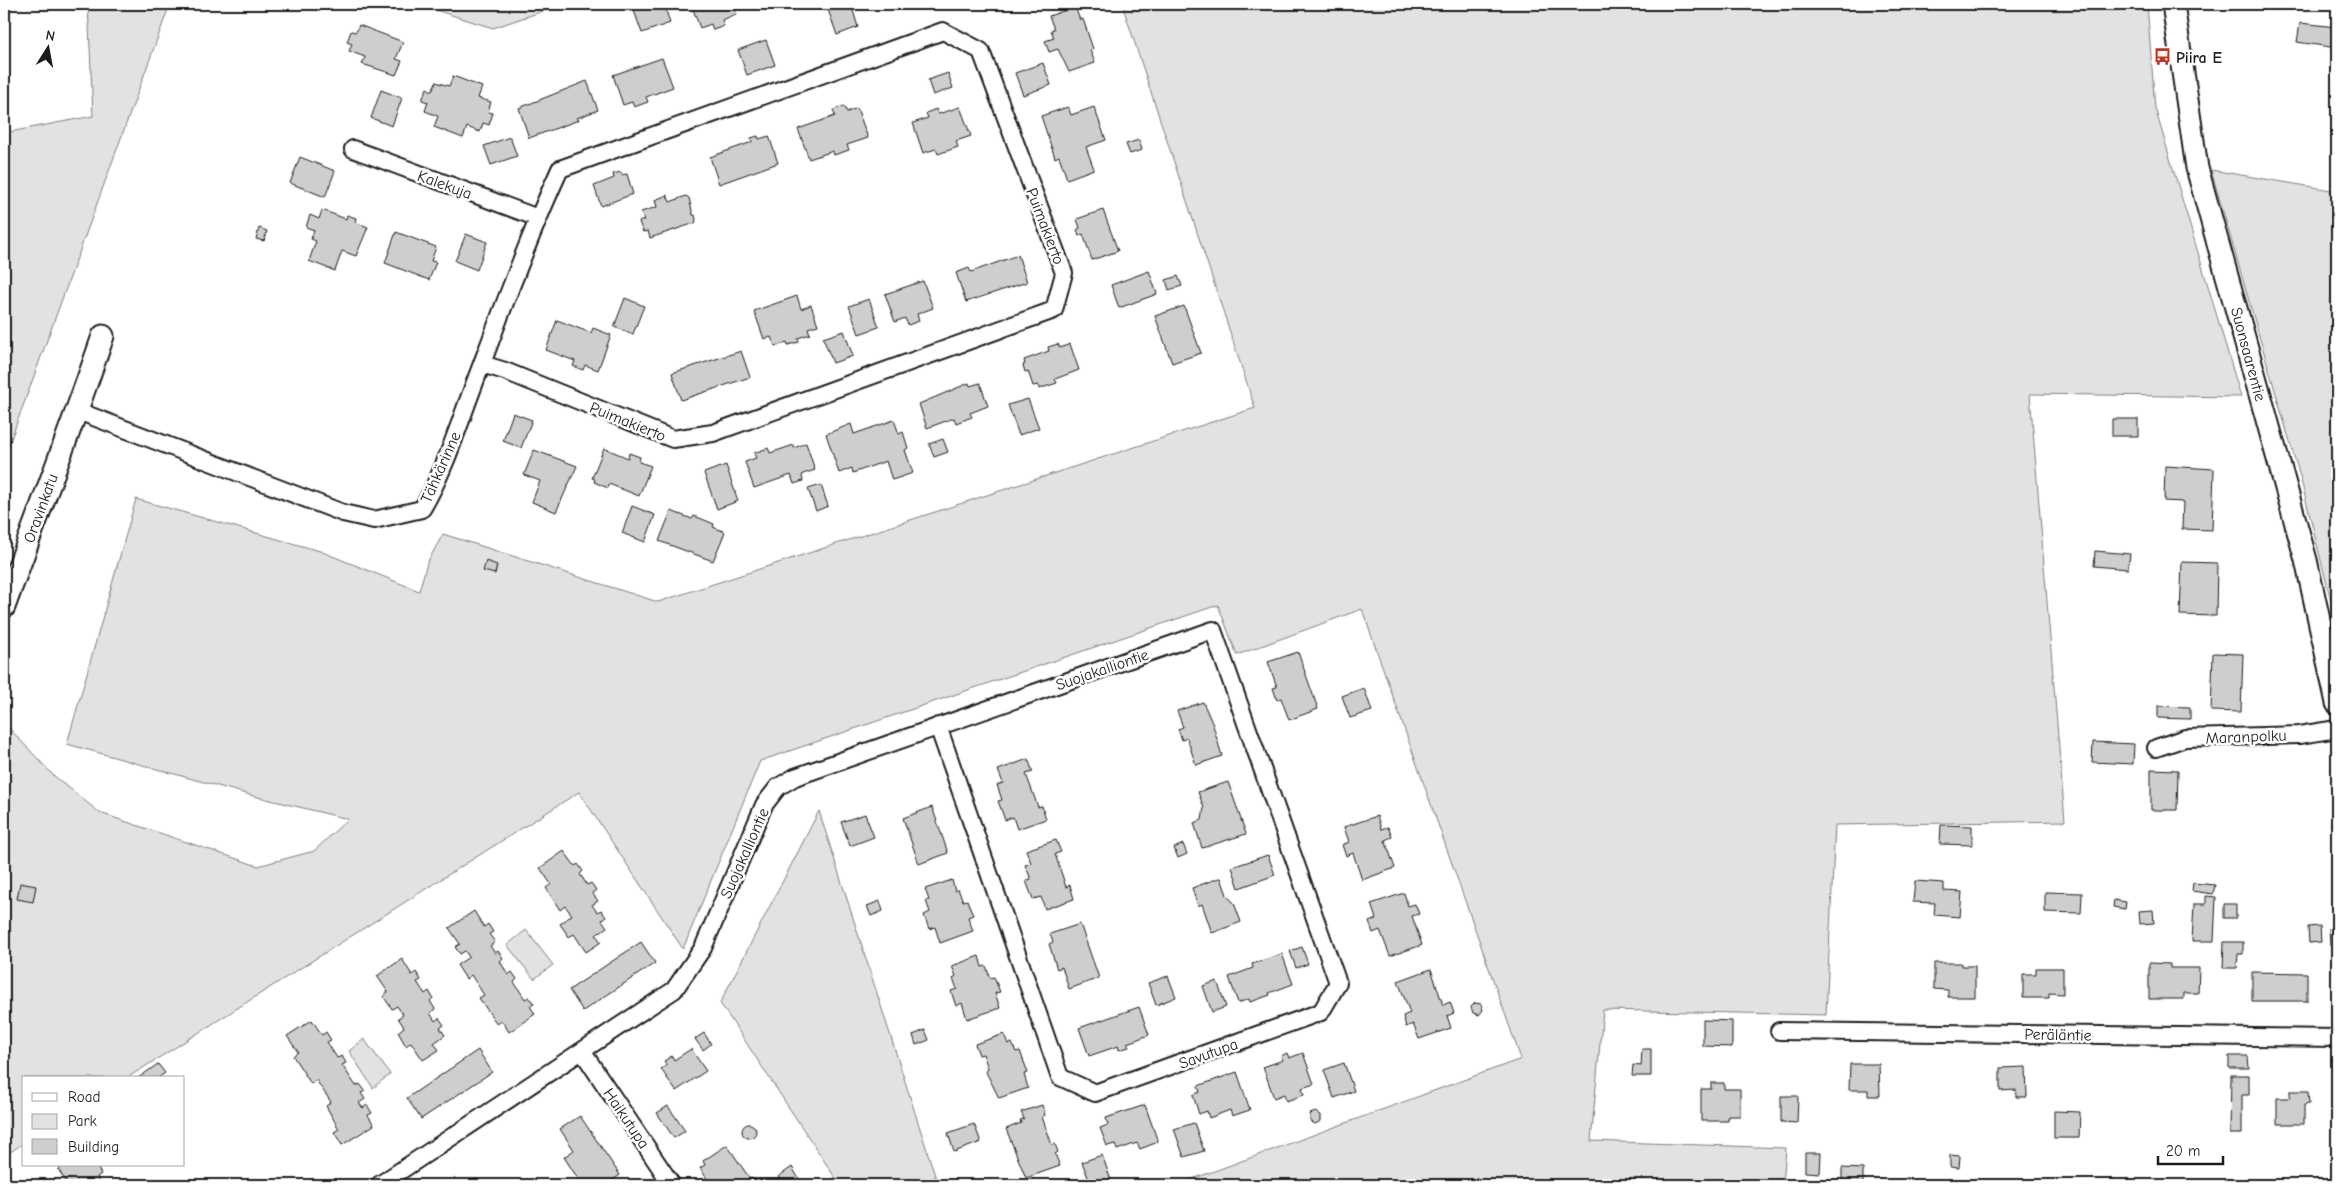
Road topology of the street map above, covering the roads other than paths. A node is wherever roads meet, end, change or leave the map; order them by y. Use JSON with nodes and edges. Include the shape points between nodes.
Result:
{"nodes":[{"id":1,"x":2173,"y":4,"type":"edge"},
{"id":2,"x":352,"y":149,"type":"dead end"},
{"id":3,"x":560,"y":169,"type":"joint"},
{"id":4,"x":538,"y":218,"type":"junction"},
{"id":5,"x":103,"y":336,"type":"dead end"},
{"id":6,"x":482,"y":364,"type":"junction"},
{"id":7,"x":78,"y":410,"type":"junction"},
{"id":8,"x":4,"y":607,"type":"edge"},
{"id":9,"x":1213,"y":630,"type":"joint"},
{"id":10,"x":2337,"y":703,"type":"edge"},
{"id":11,"x":938,"y":726,"type":"junction"},
{"id":12,"x":2337,"y":729,"type":"edge"},
{"id":13,"x":2156,"y":748,"type":"dead end"},
{"id":14,"x":1779,"y":1031,"type":"dead end"},
{"id":15,"x":2337,"y":1038,"type":"edge"},
{"id":16,"x":582,"y":1051,"type":"junction"},
{"id":17,"x":379,"y":1185,"type":"edge"},
{"id":18,"x":672,"y":1185,"type":"edge"}],
"edges":[{"from":1,"to":10,"type":"street","name":"Suonsaarentie","via":[[2198,168],[2306,560]]},
{"from":2,"to":4,"type":"street","name":"Kalekuja"},
{"from":3,"to":4,"type":"street","name":"Tähkärinne"},
{"from":3,"to":6,"type":"street","name":"Puimakierto","via":[[943,31],[980,51],[1064,273],[1054,310],[713,433],[673,439]]},
{"from":4,"to":6,"type":"street","name":"Tähkärinne"},
{"from":5,"to":7,"type":"street","name":"Oravinkatu"},
{"from":6,"to":7,"type":"street","name":"Tähkärinne","via":[[434,489],[422,509],[374,520],[343,513]]},
{"from":7,"to":8,"type":"street","name":"Oravinkatu"},
{"from":9,"to":11,"type":"street","name":"Suojakalliontie"},
{"from":9,"to":11,"type":"street","name":"Savutupa","via":[[1338,983],[1321,1012],[1095,1093],[1060,1077]]},
{"from":11,"to":16,"type":"street","name":"Suojakalliontie","via":[[795,777],[778,787],[764,805],[703,948],[688,972],[674,990]]},
{"from":12,"to":13,"type":"street","name":"Maranpolku","via":[[2299,735],[2185,738]]},
{"from":14,"to":15,"type":"street","name":"Peräläntie"},
{"from":16,"to":17,"type":"street","name":"Suojakalliontie"},
{"from":16,"to":18,"type":"street","name":"Haikutupa"}]}
